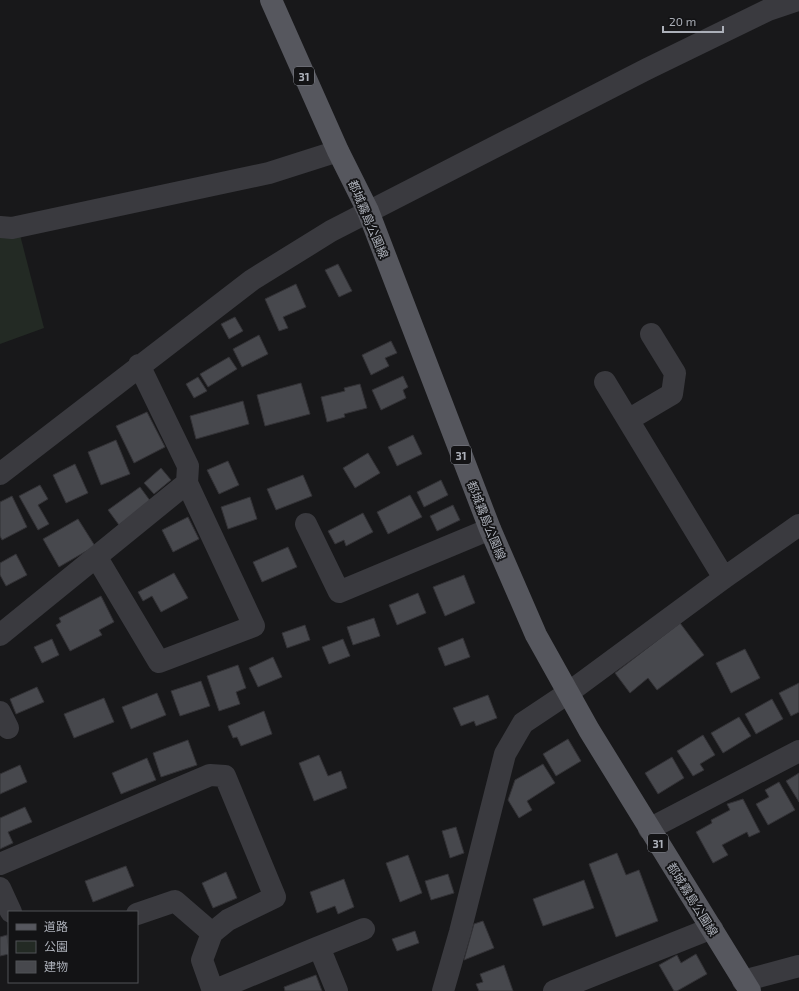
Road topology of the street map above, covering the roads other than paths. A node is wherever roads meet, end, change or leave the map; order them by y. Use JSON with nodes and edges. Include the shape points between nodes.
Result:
{"nodes":[{"id":1,"x":271,"y":0,"type":"edge"},
{"id":2,"x":798,"y":0,"type":"edge"},
{"id":3,"x":338,"y":151,"type":"junction"},
{"id":4,"x":368,"y":211,"type":"junction"},
{"id":5,"x":0,"y":227,"type":"edge"},
{"id":6,"x":651,"y":334,"type":"dead end"},
{"id":7,"x":139,"y":365,"type":"junction"},
{"id":8,"x":605,"y":382,"type":"dead end"},
{"id":9,"x":628,"y":420,"type":"junction"},
{"id":10,"x":0,"y":474,"type":"edge"},
{"id":11,"x":187,"y":483,"type":"junction"},
{"id":12,"x":306,"y":524,"type":"dead end"},
{"id":13,"x":799,"y":525,"type":"edge"},
{"id":14,"x":490,"y":529,"type":"junction"},
{"id":15,"x":97,"y":558,"type":"junction"},
{"id":16,"x":724,"y":578,"type":"junction"},
{"id":17,"x":0,"y":635,"type":"edge"},
{"id":18,"x":568,"y":693,"type":"junction"},
{"id":19,"x":799,"y":751,"type":"edge"},
{"id":20,"x":649,"y":829,"type":"junction"},
{"id":21,"x":0,"y":864,"type":"edge"},
{"id":22,"x":138,"y":914,"type":"edge"},
{"id":23,"x":712,"y":928,"type":"junction"},
{"id":24,"x":364,"y":929,"type":"dead end"},
{"id":25,"x":212,"y":933,"type":"junction"},
{"id":26,"x":319,"y":947,"type":"junction"},
{"id":27,"x":799,"y":966,"type":"edge"},
{"id":28,"x":746,"y":986,"type":"edge"},
{"id":29,"x":213,"y":991,"type":"edge"},
{"id":30,"x":336,"y":991,"type":"edge"},
{"id":31,"x":443,"y":991,"type":"edge"},
{"id":32,"x":554,"y":991,"type":"edge"}],
"edges":[{"from":1,"to":3,"type":"main road","name":"都城霧島公園線","number":"31"},
{"from":2,"to":4,"type":"street","via":[[768,10]]},
{"from":3,"to":4,"type":"main road","name":"都城霧島公園線","number":"31"},
{"from":3,"to":5,"type":"street","via":[[269,173],[12,228]]},
{"from":4,"to":7,"type":"street","via":[[252,280]]},
{"from":4,"to":14,"type":"main road","name":"都城霧島公園線","number":"31"},
{"from":6,"to":9,"type":"street","via":[[674,373],[672,394]]},
{"from":7,"to":10,"type":"street"},
{"from":7,"to":11,"type":"street","via":[[188,466]]},
{"from":8,"to":9,"type":"street"},
{"from":9,"to":16,"type":"street"},
{"from":11,"to":15,"type":"street"},
{"from":11,"to":15,"type":"street","via":[[254,626],[159,662]]},
{"from":12,"to":14,"type":"street","via":[[338,592]]},
{"from":13,"to":16,"type":"street"},
{"from":14,"to":18,"type":"main road","name":"都城霧島公園線","number":"31","via":[[536,635]]},
{"from":15,"to":17,"type":"street"},
{"from":16,"to":18,"type":"street"},
{"from":18,"to":20,"type":"main road","name":"都城霧島公園線","number":"31"},
{"from":18,"to":31,"type":"street","via":[[523,723],[505,754]]},
{"from":19,"to":20,"type":"street"},
{"from":20,"to":23,"type":"main road","name":"都城霧島公園線","number":"31"},
{"from":21,"to":25,"type":"street","via":[[210,775],[226,776],[275,897],[228,920]]},
{"from":22,"to":25,"type":"street","via":[[175,901]]},
{"from":23,"to":28,"type":"main road","name":"都城霧島公園線","number":"31"},
{"from":23,"to":32,"type":"street"},
{"from":24,"to":26,"type":"street"},
{"from":25,"to":29,"type":"street","via":[[202,960]]},
{"from":26,"to":29,"type":"street"},
{"from":26,"to":30,"type":"street"},
{"from":27,"to":28,"type":"street"}]}
